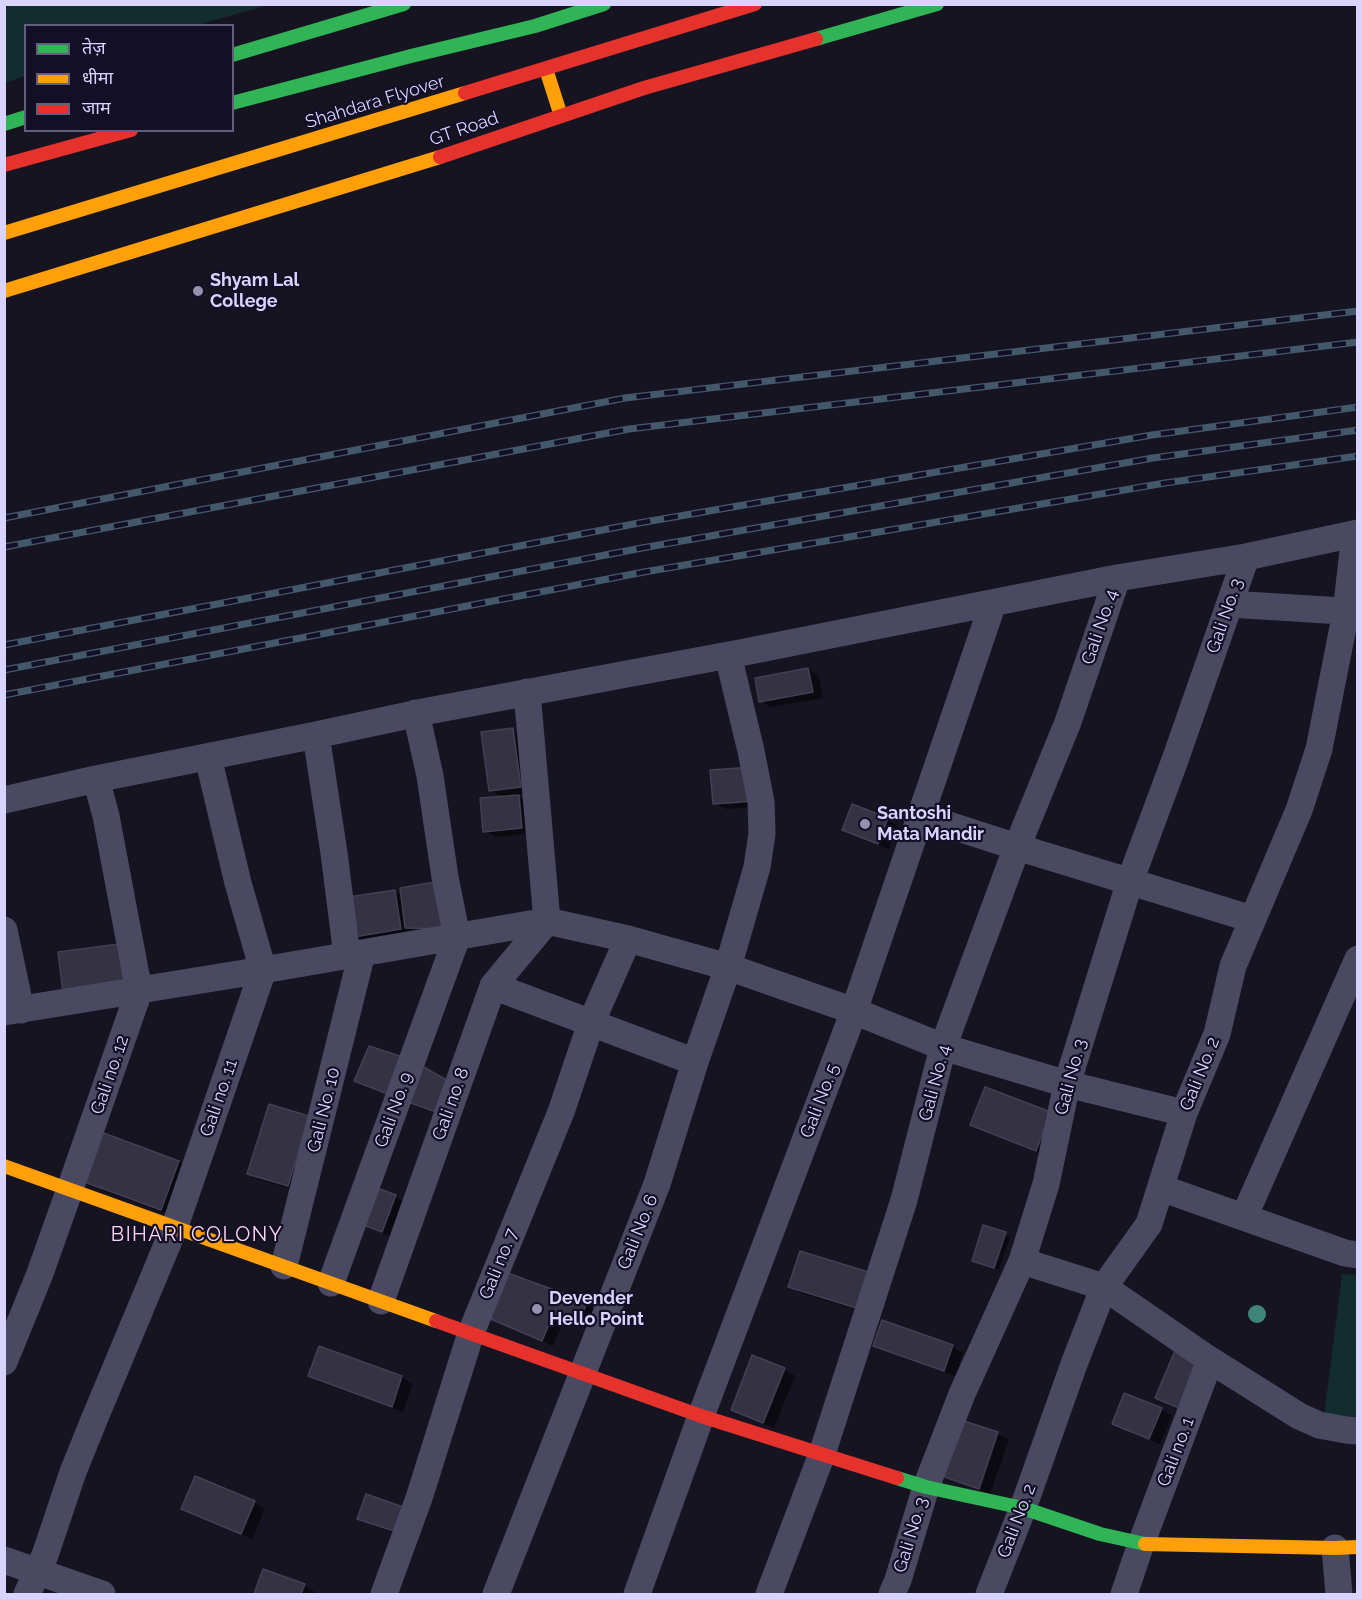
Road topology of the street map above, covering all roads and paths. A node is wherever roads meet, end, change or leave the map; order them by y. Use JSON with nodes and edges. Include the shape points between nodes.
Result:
{"nodes":[{"id":1,"x":404,"y":4,"type":"edge"},
{"id":2,"x":604,"y":4,"type":"edge"},
{"id":3,"x":755,"y":4,"type":"edge"},
{"id":4,"x":937,"y":4,"type":"edge"},
{"id":5,"x":234,"y":55,"type":"edge"},
{"id":6,"x":546,"y":69,"type":"junction"},
{"id":7,"x":234,"y":102,"type":"edge"},
{"id":8,"x":561,"y":116,"type":"junction"},
{"id":9,"x":24,"y":118,"type":"edge"},
{"id":10,"x":4,"y":124,"type":"edge"},
{"id":11,"x":124,"y":132,"type":"edge"},
{"id":12,"x":4,"y":165,"type":"edge"},
{"id":13,"x":4,"y":233,"type":"edge"},
{"id":14,"x":4,"y":291,"type":"edge"},
{"id":15,"x":1356,"y":534,"type":"edge"},
{"id":16,"x":1246,"y":557,"type":"junction"},
{"id":17,"x":1117,"y":578,"type":"junction"},
{"id":18,"x":993,"y":603,"type":"junction"},
{"id":19,"x":1230,"y":604,"type":"junction"},
{"id":20,"x":1352,"y":612,"type":"edge"},
{"id":21,"x":728,"y":655,"type":"junction"},
{"id":22,"x":527,"y":692,"type":"junction"},
{"id":23,"x":416,"y":713,"type":"junction"},
{"id":24,"x":316,"y":735,"type":"junction"},
{"id":25,"x":208,"y":757,"type":"junction"},
{"id":26,"x":96,"y":778,"type":"junction"},
{"id":27,"x":4,"y":800,"type":"edge"},
{"id":28,"x":921,"y":816,"type":"junction"},
{"id":29,"x":1017,"y":847,"type":"junction"},
{"id":30,"x":1131,"y":881,"type":"junction"},
{"id":31,"x":1252,"y":919,"type":"junction"},
{"id":32,"x":547,"y":921,"type":"junction"},
{"id":33,"x":4,"y":930,"type":"edge"},
{"id":34,"x":457,"y":938,"type":"junction"},
{"id":35,"x":628,"y":939,"type":"junction"},
{"id":36,"x":355,"y":954,"type":"junction"},
{"id":37,"x":1358,"y":959,"type":"edge"},
{"id":38,"x":728,"y":967,"type":"junction"},
{"id":39,"x":263,"y":970,"type":"junction"},
{"id":40,"x":493,"y":986,"type":"junction"},
{"id":41,"x":139,"y":991,"type":"junction"},
{"id":42,"x":13,"y":1011,"type":"edge"},
{"id":43,"x":854,"y":1011,"type":"junction"},
{"id":44,"x":591,"y":1023,"type":"junction"},
{"id":45,"x":943,"y":1047,"type":"junction"},
{"id":46,"x":695,"y":1062,"type":"junction"},
{"id":47,"x":1067,"y":1084,"type":"junction"},
{"id":48,"x":1184,"y":1113,"type":"junction"},
{"id":49,"x":4,"y":1166,"type":"edge"},
{"id":50,"x":1161,"y":1188,"type":"junction"},
{"id":51,"x":70,"y":1189,"type":"junction"},
{"id":52,"x":1244,"y":1217,"type":"junction"},
{"id":53,"x":176,"y":1226,"type":"junction"},
{"id":54,"x":1358,"y":1255,"type":"edge"},
{"id":55,"x":1022,"y":1261,"type":"junction"},
{"id":56,"x":284,"y":1266,"type":"junction"},
{"id":57,"x":331,"y":1283,"type":"junction"},
{"id":58,"x":1104,"y":1287,"type":"junction"},
{"id":59,"x":381,"y":1301,"type":"junction"},
{"id":60,"x":471,"y":1334,"type":"junction"},
{"id":61,"x":1210,"y":1360,"type":"junction"},
{"id":62,"x":4,"y":1362,"type":"edge"},
{"id":63,"x":582,"y":1373,"type":"junction"},
{"id":64,"x":701,"y":1416,"type":"junction"},
{"id":65,"x":1358,"y":1431,"type":"edge"},
{"id":66,"x":822,"y":1454,"type":"junction"},
{"id":67,"x":926,"y":1487,"type":"junction"},
{"id":68,"x":1023,"y":1508,"type":"junction"},
{"id":69,"x":1141,"y":1544,"type":"junction"},
{"id":70,"x":1346,"y":1547,"type":"edge"},
{"id":71,"x":4,"y":1560,"type":"edge"},
{"id":72,"x":32,"y":1583,"type":"edge"},
{"id":73,"x":102,"y":1594,"type":"edge"},
{"id":74,"x":384,"y":1594,"type":"edge"},
{"id":75,"x":496,"y":1594,"type":"edge"},
{"id":76,"x":637,"y":1594,"type":"edge"},
{"id":77,"x":769,"y":1594,"type":"edge"},
{"id":78,"x":892,"y":1594,"type":"edge"},
{"id":79,"x":989,"y":1594,"type":"edge"},
{"id":80,"x":1124,"y":1594,"type":"edge"},
{"id":81,"x":1339,"y":1594,"type":"edge"}],
"edges":[{"from":1,"to":5,"type":"main road"},
{"from":2,"to":7,"type":"main road","name":"Shahdara Flyover"},
{"from":3,"to":6,"type":"main road","name":"Shahdara Flyover"},
{"from":4,"to":8,"type":"main road","name":"GT Road","via":[[644,88]]},
{"from":6,"to":8,"type":"main road"},
{"from":6,"to":13,"type":"main road","name":"Shahdara Flyover"},
{"from":8,"to":14,"type":"main road","name":"GT Road"},
{"from":9,"to":10,"type":"main road"},
{"from":11,"to":12,"type":"main road"},
{"from":15,"to":16,"type":"street"},
{"from":15,"to":20,"type":"street","name":"Gali No. 2"},
{"from":16,"to":17,"type":"street"},
{"from":16,"to":19,"type":"street","name":"Gali No. 3"},
{"from":17,"to":18,"type":"street"},
{"from":17,"to":29,"type":"street","name":"Gali No. 4","via":[[1068,722]]},
{"from":18,"to":21,"type":"street"},
{"from":18,"to":28,"type":"street","name":"Gali No. 5"},
{"from":19,"to":20,"type":"street"},
{"from":19,"to":30,"type":"street","name":"Gali No. 3"},
{"from":20,"to":31,"type":"street","name":"Gali No. 2","via":[[1319,749],[1295,820]]},
{"from":21,"to":22,"type":"street"},
{"from":21,"to":38,"type":"street","name":"Gali No. 6","via":[[758,786],[762,834],[757,867]]},
{"from":22,"to":23,"type":"street"},
{"from":22,"to":32,"type":"street"},
{"from":23,"to":24,"type":"street"},
{"from":23,"to":34,"type":"street"},
{"from":24,"to":25,"type":"street"},
{"from":24,"to":36,"type":"street"},
{"from":25,"to":26,"type":"street"},
{"from":25,"to":39,"type":"street"},
{"from":26,"to":27,"type":"street"},
{"from":26,"to":41,"type":"street","name":"Gali no. 12"},
{"from":28,"to":29,"type":"street"},
{"from":28,"to":43,"type":"street","name":"Gali No. 5"},
{"from":29,"to":30,"type":"street"},
{"from":29,"to":45,"type":"street","name":"Gali No. 4"},
{"from":30,"to":31,"type":"street"},
{"from":30,"to":47,"type":"street","name":"Gali No. 3"},
{"from":31,"to":48,"type":"street","name":"Gali No. 2","via":[[1233,966],[1217,1034]]},
{"from":32,"to":34,"type":"street"},
{"from":32,"to":35,"type":"street"},
{"from":32,"to":40,"type":"street","name":"Gali no. 8"},
{"from":33,"to":42,"type":"street"},
{"from":34,"to":36,"type":"street"},
{"from":34,"to":57,"type":"street","name":"Gali No. 9"},
{"from":35,"to":38,"type":"street"},
{"from":35,"to":44,"type":"street","name":"Gali no. 7"},
{"from":36,"to":39,"type":"street"},
{"from":36,"to":56,"type":"street","name":"Gali No. 10"},
{"from":37,"to":52,"type":"street"},
{"from":38,"to":43,"type":"street"},
{"from":38,"to":46,"type":"street","name":"Gali No. 6"},
{"from":39,"to":41,"type":"street"},
{"from":39,"to":53,"type":"street","name":"Gali no. 11"},
{"from":40,"to":44,"type":"street"},
{"from":40,"to":59,"type":"street","name":"Gali no. 8"},
{"from":41,"to":42,"type":"street"},
{"from":41,"to":51,"type":"street","name":"Gali no. 12"},
{"from":43,"to":45,"type":"street"},
{"from":43,"to":64,"type":"street","name":"Gali No. 5"},
{"from":44,"to":46,"type":"street"},
{"from":44,"to":60,"type":"street","name":"Gali no. 7","via":[[561,1112]]},
{"from":45,"to":47,"type":"street"},
{"from":45,"to":66,"type":"street","name":"Gali No. 4","via":[[904,1200]]},
{"from":46,"to":63,"type":"street","name":"Gali No. 6","via":[[657,1184]]},
{"from":47,"to":48,"type":"street"},
{"from":47,"to":55,"type":"street","name":"Gali No. 3","via":[[1046,1184]]},
{"from":48,"to":50,"type":"street","name":"Gali No. 2"},
{"from":49,"to":51,"type":"main road"},
{"from":50,"to":52,"type":"street"},
{"from":50,"to":58,"type":"street","name":"Gali No. 2","via":[[1149,1224]]},
{"from":51,"to":53,"type":"main road"},
{"from":51,"to":62,"type":"street","name":"Gali no. 12"},
{"from":52,"to":54,"type":"street"},
{"from":53,"to":56,"type":"main road"},
{"from":53,"to":72,"type":"street","name":"Gali no. 11","via":[[85,1441]]},
{"from":55,"to":58,"type":"street"},
{"from":55,"to":67,"type":"street","name":"Gali No. 3","via":[[962,1394]]},
{"from":56,"to":57,"type":"main road"},
{"from":57,"to":59,"type":"main road"},
{"from":58,"to":61,"type":"street"},
{"from":58,"to":68,"type":"street","name":"Gali No. 2"},
{"from":59,"to":60,"type":"main road"},
{"from":60,"to":63,"type":"main road"},
{"from":60,"to":74,"type":"street","name":"Gali no. 7"},
{"from":61,"to":65,"type":"street","via":[[1299,1416],[1318,1425]]},
{"from":61,"to":69,"type":"street","name":"Gali no. 1"},
{"from":63,"to":64,"type":"main road"},
{"from":63,"to":75,"type":"street","name":"Gali No. 6"},
{"from":64,"to":66,"type":"main road"},
{"from":64,"to":76,"type":"street","name":"Gali No. 5"},
{"from":66,"to":67,"type":"main road"},
{"from":66,"to":77,"type":"street","name":"Gali No. 4"},
{"from":67,"to":68,"type":"main road"},
{"from":67,"to":78,"type":"street","name":"Gali No. 3"},
{"from":68,"to":69,"type":"main road"},
{"from":68,"to":79,"type":"street","name":"Gali No. 2"},
{"from":69,"to":70,"type":"main road"},
{"from":69,"to":80,"type":"street","name":"Gali no. 1"},
{"from":70,"to":81,"type":"street"},
{"from":71,"to":72,"type":"street"},
{"from":72,"to":73,"type":"street"}]}
